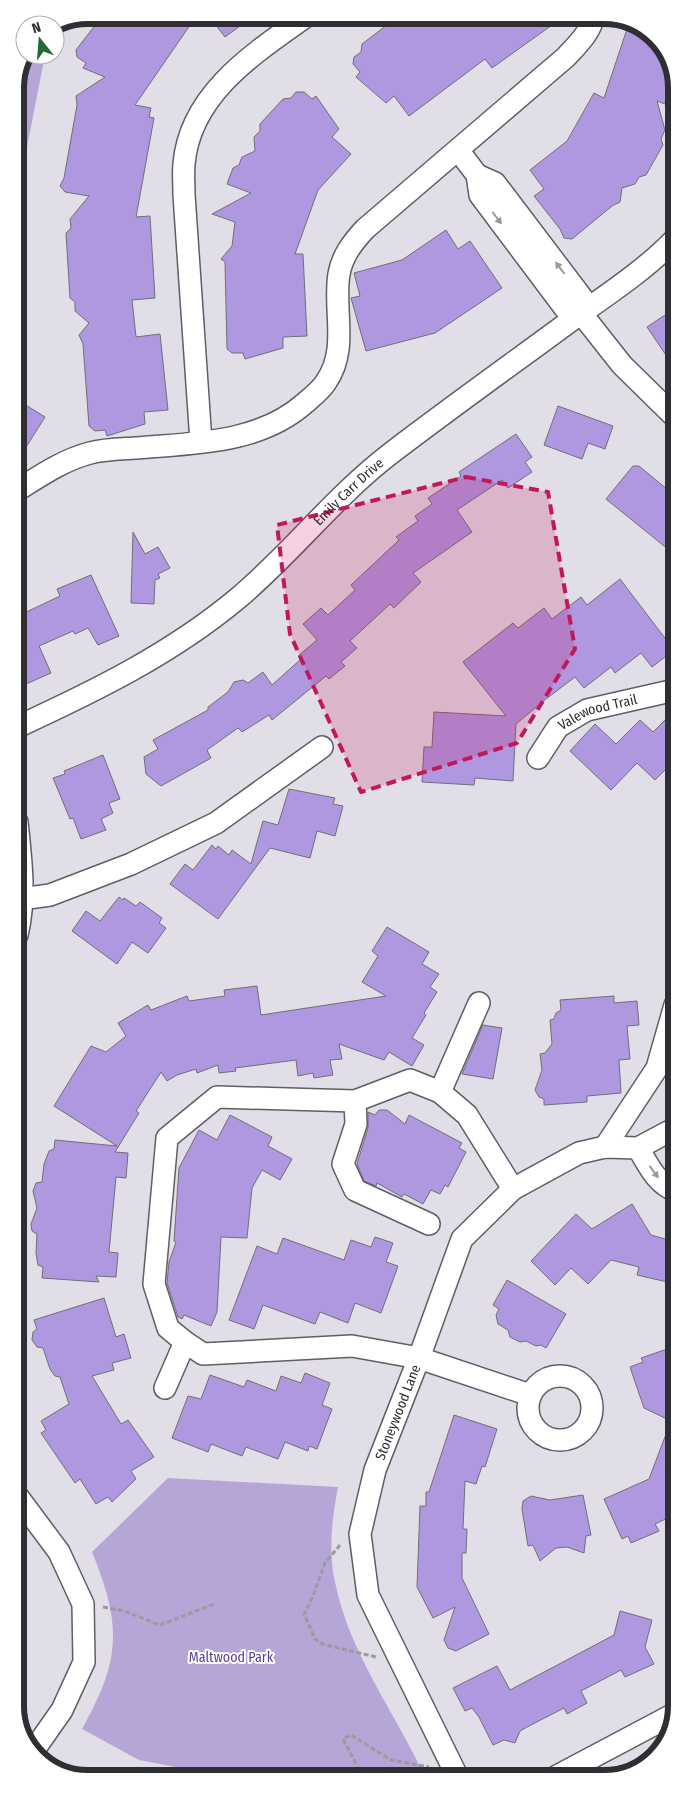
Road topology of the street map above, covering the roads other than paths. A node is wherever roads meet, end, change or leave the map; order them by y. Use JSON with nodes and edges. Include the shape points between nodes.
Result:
{"nodes":[{"id":1,"x":295,"y":24,"type":"edge"},
{"id":2,"x":591,"y":24,"type":"edge"},
{"id":3,"x":458,"y":150,"type":"junction"},
{"id":4,"x":668,"y":245,"type":"edge"},
{"id":5,"x":581,"y":313,"type":"junction"},
{"id":6,"x":668,"y":410,"type":"edge"},
{"id":7,"x":201,"y":442,"type":"junction"},
{"id":8,"x":24,"y":485,"type":"edge"},
{"id":9,"x":668,"y":692,"type":"edge"},
{"id":10,"x":24,"y":724,"type":"edge"},
{"id":11,"x":322,"y":747,"type":"dead end"},
{"id":12,"x":538,"y":758,"type":"dead end"},
{"id":13,"x":24,"y":899,"type":"edge"},
{"id":14,"x":479,"y":1003,"type":"dead end"},
{"id":15,"x":668,"y":1031,"type":"edge"},
{"id":16,"x":668,"y":1060,"type":"edge"},
{"id":17,"x":658,"y":1068,"type":"junction"},
{"id":18,"x":440,"y":1092,"type":"junction"},
{"id":19,"x":355,"y":1101,"type":"junction"},
{"id":20,"x":668,"y":1132,"type":"edge"},
{"id":21,"x":605,"y":1146,"type":"junction"},
{"id":22,"x":638,"y":1148,"type":"junction"},
{"id":23,"x":668,"y":1188,"type":"edge"},
{"id":24,"x":513,"y":1189,"type":"junction"},
{"id":25,"x":428,"y":1224,"type":"dead end"},
{"id":26,"x":185,"y":1342,"type":"junction"},
{"id":27,"x":420,"y":1358,"type":"junction"},
{"id":28,"x":165,"y":1388,"type":"dead end"},
{"id":29,"x":530,"y":1395,"type":"dead end"},
{"id":30,"x":24,"y":1505,"type":"edge"},
{"id":31,"x":667,"y":1718,"type":"edge"},
{"id":32,"x":38,"y":1745,"type":"edge"},
{"id":33,"x":454,"y":1770,"type":"edge"},
{"id":34,"x":568,"y":1770,"type":"edge"}],
"edges":[{"from":1,"to":7,"type":"street","via":[[266,45],[215,91],[199,113],[184,163]]},
{"from":2,"to":3,"type":"street","via":[[566,57]]},
{"from":3,"to":5,"type":"street","via":[[477,175],[495,183]]},
{"from":3,"to":7,"type":"street","via":[[365,228],[353,242],[339,273],[339,349],[327,382],[297,410],[278,422],[239,436]]},
{"from":4,"to":5,"type":"street","name":"Emily Carr Drive"},
{"from":5,"to":6,"type":"street","via":[[622,365]]},
{"from":5,"to":10,"type":"street","name":"Emily Carr Drive","via":[[375,467],[275,565],[199,629],[118,679]]},
{"from":7,"to":8,"type":"street","via":[[90,453]]},
{"from":9,"to":12,"type":"street","name":"Valewood Trail","via":[[587,710],[558,727]]},
{"from":11,"to":13,"type":"street","via":[[216,823],[130,864],[50,894]]},
{"from":14,"to":18,"type":"street"},
{"from":15,"to":17,"type":"street"},
{"from":16,"to":17,"type":"street"},
{"from":17,"to":21,"type":"street"},
{"from":18,"to":19,"type":"street","via":[[410,1080]]},
{"from":18,"to":24,"type":"street","via":[[467,1115]]},
{"from":19,"to":25,"type":"street","via":[[356,1124],[343,1164],[355,1190]]},
{"from":19,"to":26,"type":"street","via":[[217,1097],[166,1138],[154,1284],[168,1328]]},
{"from":20,"to":22,"type":"street"},
{"from":21,"to":22,"type":"street","name":"Stoneywood Lane"},
{"from":21,"to":24,"type":"street","name":"Stoneywood Lane","via":[[579,1153]]},
{"from":22,"to":23,"type":"street","one_way":true,"via":[[654,1174]]},
{"from":24,"to":27,"type":"street","name":"Stoneywood Lane","via":[[462,1239]]},
{"from":26,"to":27,"type":"street","via":[[203,1354],[352,1346]]},
{"from":26,"to":28,"type":"street"},
{"from":27,"to":29,"type":"street"},
{"from":27,"to":33,"type":"street","name":"Stoneywood Lane","via":[[375,1470],[360,1534],[368,1595]]},
{"from":30,"to":32,"type":"street","via":[[59,1552],[83,1604],[84,1662],[62,1710]]},
{"from":31,"to":34,"type":"street"}]}
